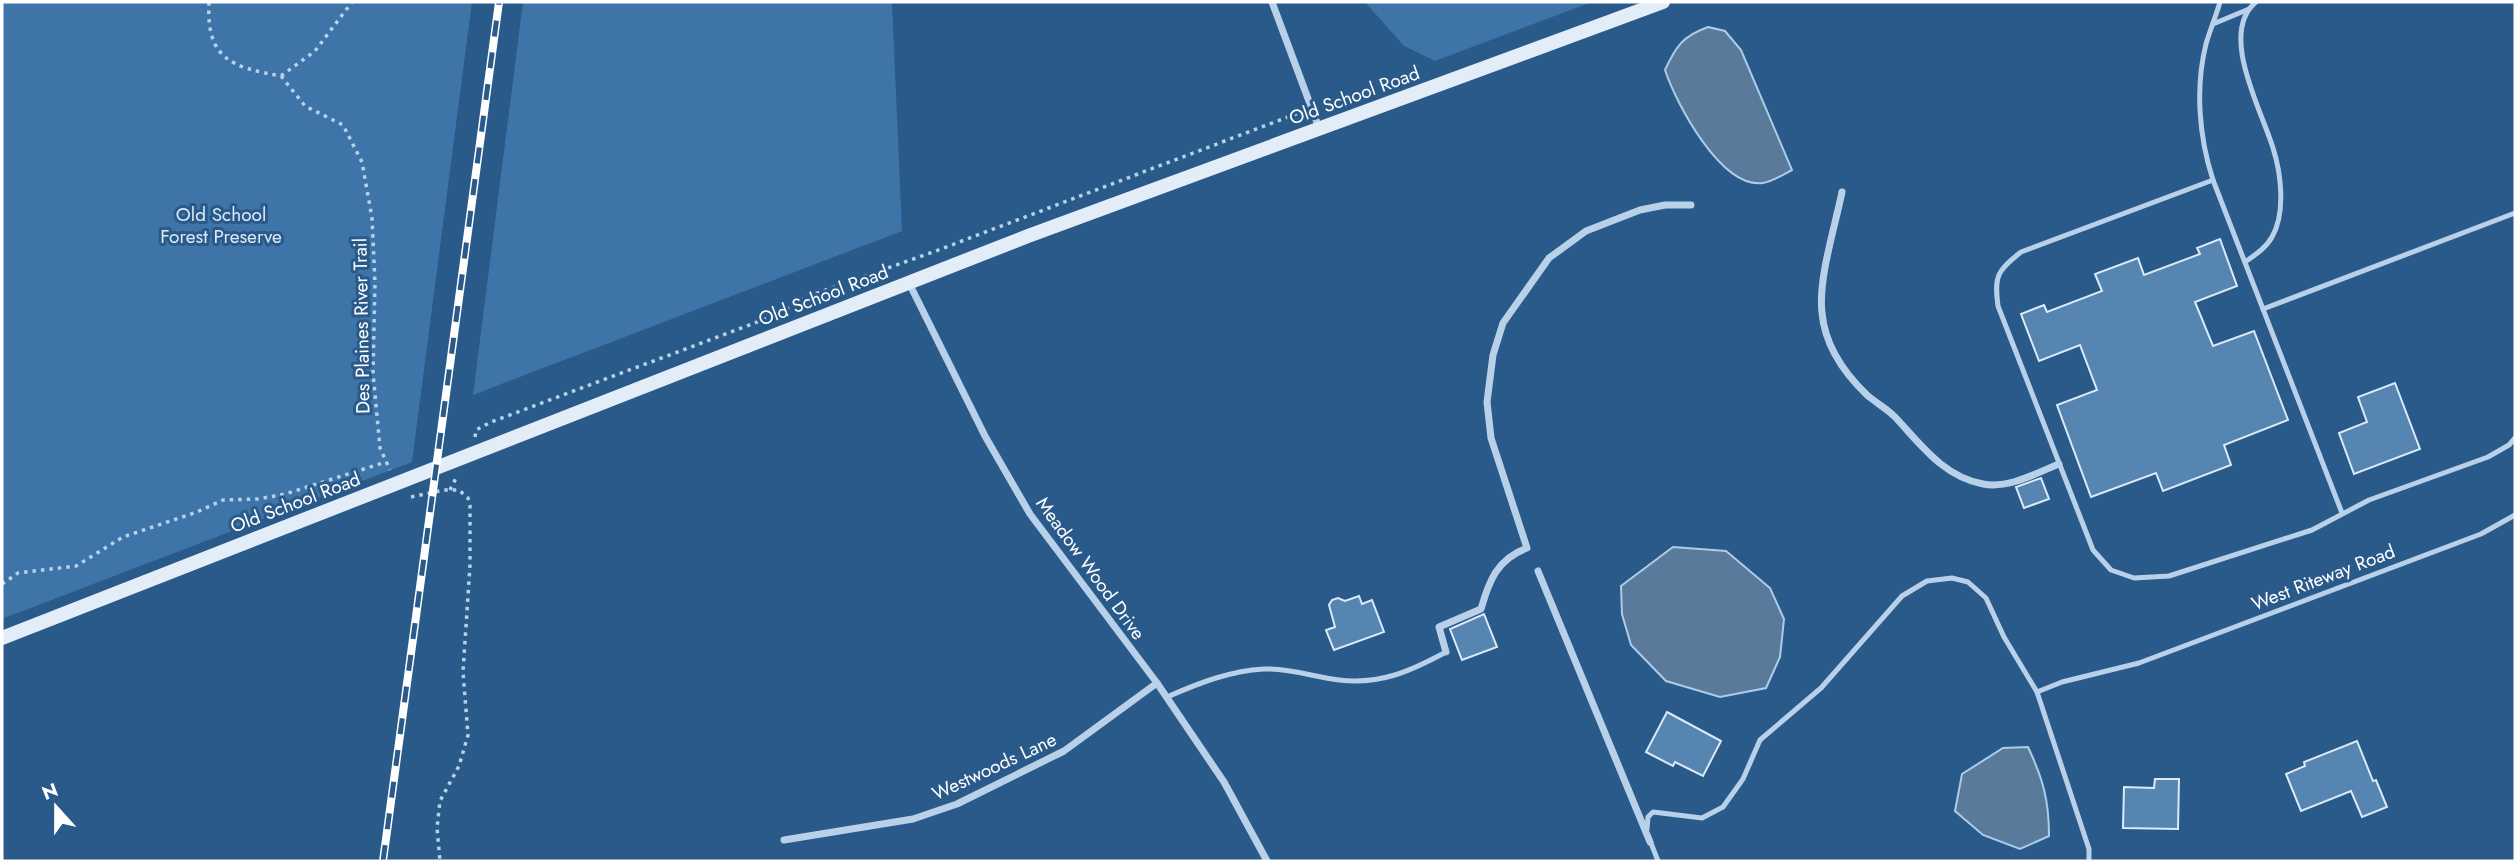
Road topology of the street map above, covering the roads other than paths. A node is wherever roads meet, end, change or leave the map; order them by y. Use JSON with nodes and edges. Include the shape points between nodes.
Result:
{"nodes":[{"id":1,"x":1272,"y":2,"type":"edge"},
{"id":2,"x":1663,"y":2,"type":"edge"},
{"id":3,"x":2220,"y":2,"type":"edge"},
{"id":4,"x":2256,"y":2,"type":"edge"},
{"id":5,"x":2249,"y":9,"type":"junction"},
{"id":6,"x":2213,"y":25,"type":"junction"},
{"id":7,"x":1319,"y":128,"type":"junction"},
{"id":8,"x":2213,"y":180,"type":"junction"},
{"id":9,"x":1842,"y":192,"type":"dead end"},
{"id":10,"x":1691,"y":205,"type":"dead end"},
{"id":11,"x":2515,"y":213,"type":"edge"},
{"id":12,"x":2245,"y":262,"type":"junction"},
{"id":13,"x":909,"y":282,"type":"junction"},
{"id":14,"x":2263,"y":309,"type":"junction"},
{"id":15,"x":2515,"y":438,"type":"edge"},
{"id":16,"x":2059,"y":464,"type":"junction"},
{"id":17,"x":2342,"y":513,"type":"junction"},
{"id":18,"x":2515,"y":515,"type":"edge"},
{"id":19,"x":1538,"y":571,"type":"dead end"},
{"id":20,"x":2,"y":638,"type":"edge"},
{"id":21,"x":1446,"y":652,"type":"joint"},
{"id":22,"x":1157,"y":683,"type":"junction"},
{"id":23,"x":2036,"y":692,"type":"junction"},
{"id":24,"x":1167,"y":697,"type":"junction"},
{"id":25,"x":784,"y":840,"type":"dead end"},
{"id":26,"x":1650,"y":842,"type":"junction"},
{"id":27,"x":1267,"y":861,"type":"edge"},
{"id":28,"x":1658,"y":861,"type":"edge"},
{"id":29,"x":2089,"y":861,"type":"edge"}],
"edges":[{"from":1,"to":7,"type":"street"},
{"from":2,"to":7,"type":"street","name":"Old School Road"},
{"from":3,"to":6,"type":"lane"},
{"from":4,"to":5,"type":"lane"},
{"from":5,"to":6,"type":"lane"},
{"from":5,"to":12,"type":"lane","via":[[2242,31],[2247,79],[2273,147],[2280,192],[2272,237]]},
{"from":6,"to":8,"type":"lane","via":[[2199,86],[2205,156]]},
{"from":7,"to":13,"type":"street","name":"Old School Road"},
{"from":8,"to":12,"type":"lane"},
{"from":8,"to":16,"type":"lane","via":[[2021,253],[2004,265],[1995,283],[1998,306]]},
{"from":9,"to":16,"type":"street","via":[[1821,294],[1822,315],[1847,374],[1954,474],[1983,484],[2004,485]]},
{"from":10,"to":21,"type":"street","via":[[1640,210],[1586,231],[1549,258],[1503,323],[1487,402],[1491,438],[1527,548],[1514,552],[1490,578],[1481,609],[1439,627]]},
{"from":11,"to":14,"type":"lane"},
{"from":12,"to":14,"type":"lane"},
{"from":13,"to":20,"type":"street","name":"Old School Road"},
{"from":13,"to":22,"type":"street","name":"Meadow Wood Drive","via":[[985,436],[1030,514]]},
{"from":14,"to":17,"type":"lane"},
{"from":15,"to":17,"type":"lane","via":[[2488,457]]},
{"from":16,"to":17,"type":"lane","via":[[2093,550],[2111,570],[2134,578],[2169,576],[2312,530]]},
{"from":18,"to":23,"type":"lane","name":"West Riteway Road","via":[[2481,534],[2140,663]]},
{"from":19,"to":26,"type":"street"},
{"from":21,"to":24,"type":"lane","via":[[1408,672],[1383,678],[1336,680],[1267,669],[1203,681]]},
{"from":22,"to":24,"type":"street","name":"Meadow Wood Drive"},
{"from":22,"to":25,"type":"street","name":"Westwoods Lane","via":[[1064,751],[957,804],[913,819]]},
{"from":23,"to":26,"type":"lane","via":[[1986,598],[1968,582],[1952,578],[1927,581],[1902,596],[1821,688],[1760,740],[1743,779],[1723,807],[1702,818],[1653,812],[1646,826]]},
{"from":23,"to":29,"type":"lane","via":[[2089,849]]},
{"from":24,"to":27,"type":"street","name":"Meadow Wood Drive","via":[[1224,782]]},
{"from":26,"to":28,"type":"lane"}]}
